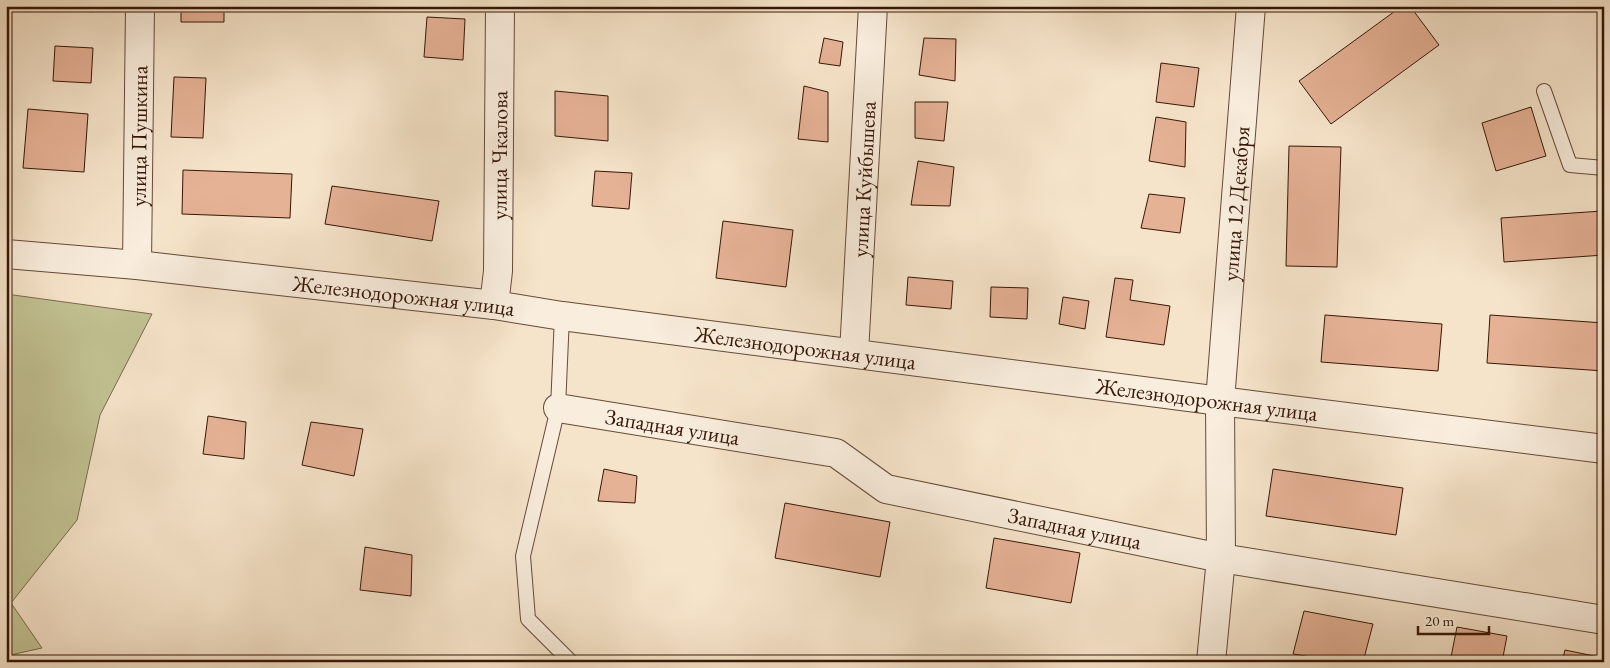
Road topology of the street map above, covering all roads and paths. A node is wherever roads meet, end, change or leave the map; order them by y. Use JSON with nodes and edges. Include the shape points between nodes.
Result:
{"nodes":[{"id":1,"x":140,"y":6,"type":"edge"},
{"id":2,"x":500,"y":6,"type":"edge"},
{"id":3,"x":873,"y":6,"type":"edge"},
{"id":4,"x":1251,"y":6,"type":"edge"},
{"id":5,"x":1544,"y":91,"type":"dead end"},
{"id":6,"x":1604,"y":168,"type":"edge"},
{"id":7,"x":6,"y":254,"type":"edge"},
{"id":8,"x":137,"y":265,"type":"junction"},
{"id":9,"x":494,"y":304,"type":"junction"},
{"id":10,"x":562,"y":316,"type":"junction"},
{"id":11,"x":854,"y":352,"type":"junction"},
{"id":12,"x":1220,"y":401,"type":"junction"},
{"id":13,"x":558,"y":408,"type":"junction"},
{"id":14,"x":1604,"y":449,"type":"edge"},
{"id":15,"x":1221,"y":558,"type":"junction"},
{"id":16,"x":1604,"y":620,"type":"edge"},
{"id":17,"x":571,"y":662,"type":"edge"},
{"id":18,"x":1211,"y":662,"type":"edge"}],
"edges":[{"from":1,"to":8,"type":"street","name":"улица Пушкина"},
{"from":2,"to":9,"type":"street","name":"улица Чкалова","via":[[498,271]]},
{"from":3,"to":11,"type":"street","name":"улица Куйбышева"},
{"from":4,"to":12,"type":"street","name":"улица 12 Декабря"},
{"from":5,"to":6,"type":"lane","via":[[1570,165]]},
{"from":7,"to":8,"type":"street","name":"Железнодорожная улица"},
{"from":8,"to":9,"type":"street","name":"Железнодорожная улица"},
{"from":9,"to":10,"type":"street","name":"Железнодорожная улица"},
{"from":10,"to":11,"type":"street","name":"Железнодорожная улица"},
{"from":10,"to":13,"type":"lane"},
{"from":11,"to":12,"type":"street","name":"Железнодорожная улица"},
{"from":12,"to":14,"type":"street","name":"Железнодорожная улица"},
{"from":12,"to":15,"type":"street","name":"улица 12 Декабря"},
{"from":13,"to":15,"type":"street","name":"Западная улица","via":[[836,453],[886,489]]},
{"from":13,"to":17,"type":"lane","via":[[523,556],[528,618]]},
{"from":15,"to":16,"type":"street","name":"Западная улица"},
{"from":15,"to":18,"type":"street","name":"улица 12 Декабря"}]}
